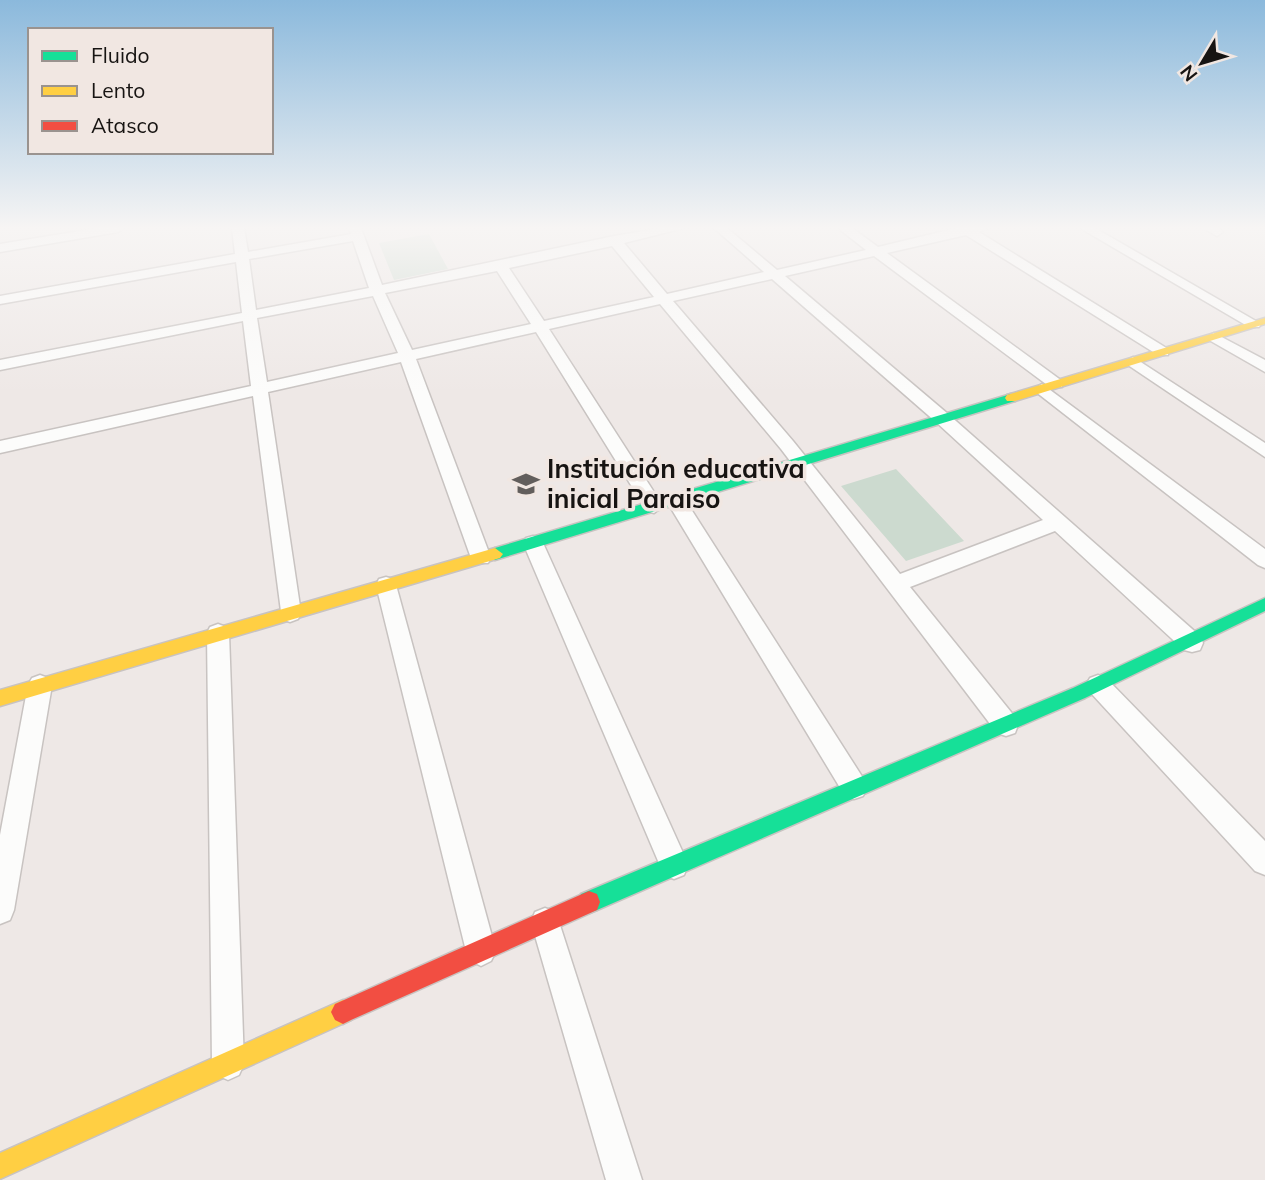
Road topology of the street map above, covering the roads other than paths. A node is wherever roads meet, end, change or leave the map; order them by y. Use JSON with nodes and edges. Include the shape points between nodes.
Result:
{"nodes":[{"id":1,"x":95,"y":283,"type":"edge"},
{"id":2,"x":244,"y":283,"type":"edge"},
{"id":3,"x":374,"y":283,"type":"edge"},
{"id":4,"x":413,"y":283,"type":"edge"},
{"id":5,"x":512,"y":283,"type":"edge"},
{"id":6,"x":651,"y":283,"type":"edge"},
{"id":7,"x":734,"y":283,"type":"edge"},
{"id":8,"x":787,"y":283,"type":"edge"},
{"id":9,"x":915,"y":283,"type":"edge"},
{"id":10,"x":1055,"y":283,"type":"edge"},
{"id":11,"x":1187,"y":283,"type":"edge"},
{"id":12,"x":377,"y":290,"type":"junction"},
{"id":13,"x":664,"y":298,"type":"junction"},
{"id":14,"x":0,"y":300,"type":"edge"},
{"id":15,"x":248,"y":316,"type":"junction"},
{"id":16,"x":1260,"y":323,"type":"edge"},
{"id":17,"x":539,"y":326,"type":"junction"},
{"id":18,"x":1214,"y":337,"type":"junction"},
{"id":19,"x":1163,"y":352,"type":"junction"},
{"id":20,"x":407,"y":357,"type":"junction"},
{"id":21,"x":1133,"y":362,"type":"junction"},
{"id":22,"x":0,"y":365,"type":"edge"},
{"id":23,"x":1265,"y":367,"type":"edge"},
{"id":24,"x":1049,"y":386,"type":"junction"},
{"id":25,"x":258,"y":390,"type":"junction"},
{"id":26,"x":942,"y":418,"type":"junction"},
{"id":27,"x":0,"y":447,"type":"edge"},
{"id":28,"x":1265,"y":451,"type":"edge"},
{"id":29,"x":799,"y":462,"type":"junction"},
{"id":30,"x":664,"y":503,"type":"junction"},
{"id":31,"x":1057,"y":522,"type":"junction"},
{"id":32,"x":533,"y":543,"type":"junction"},
{"id":33,"x":481,"y":558,"type":"junction"},
{"id":34,"x":1265,"y":560,"type":"edge"},
{"id":35,"x":895,"y":584,"type":"junction"},
{"id":36,"x":386,"y":585,"type":"junction"},
{"id":37,"x":1265,"y":604,"type":"edge"},
{"id":38,"x":290,"y":613,"type":"junction"},
{"id":39,"x":218,"y":634,"type":"junction"},
{"id":40,"x":1192,"y":643,"type":"junction"},
{"id":41,"x":40,"y":685,"type":"junction"},
{"id":42,"x":1098,"y":685,"type":"junction"},
{"id":43,"x":0,"y":698,"type":"edge"},
{"id":44,"x":1006,"y":725,"type":"junction"},
{"id":45,"x":854,"y":787,"type":"junction"},
{"id":46,"x":1265,"y":861,"type":"edge"},
{"id":47,"x":674,"y":865,"type":"junction"},
{"id":48,"x":0,"y":910,"type":"edge"},
{"id":49,"x":545,"y":922,"type":"junction"},
{"id":50,"x":481,"y":951,"type":"junction"},
{"id":51,"x":228,"y":1063,"type":"junction"},
{"id":52,"x":0,"y":1166,"type":"edge"},
{"id":53,"x":624,"y":1180,"type":"edge"}],
"edges":[{"from":1,"to":14,"type":"street"},
{"from":2,"to":15,"type":"street"},
{"from":3,"to":12,"type":"street"},
{"from":4,"to":12,"type":"street"},
{"from":5,"to":17,"type":"street"},
{"from":6,"to":13,"type":"street"},
{"from":7,"to":13,"type":"street"},
{"from":8,"to":26,"type":"street"},
{"from":9,"to":24,"type":"street"},
{"from":10,"to":19,"type":"street"},
{"from":11,"to":16,"type":"street"},
{"from":12,"to":15,"type":"street"},
{"from":12,"to":20,"type":"street"},
{"from":13,"to":17,"type":"street"},
{"from":13,"to":29,"type":"street"},
{"from":15,"to":22,"type":"street"},
{"from":15,"to":25,"type":"street"},
{"from":16,"to":18,"type":"street"},
{"from":17,"to":20,"type":"street"},
{"from":17,"to":30,"type":"street"},
{"from":18,"to":19,"type":"street"},
{"from":18,"to":23,"type":"street"},
{"from":19,"to":21,"type":"street"},
{"from":20,"to":25,"type":"street"},
{"from":20,"to":33,"type":"street"},
{"from":21,"to":24,"type":"street"},
{"from":21,"to":28,"type":"street"},
{"from":24,"to":26,"type":"street"},
{"from":24,"to":34,"type":"street"},
{"from":25,"to":27,"type":"street"},
{"from":25,"to":38,"type":"street"},
{"from":26,"to":29,"type":"street"},
{"from":26,"to":31,"type":"street"},
{"from":29,"to":30,"type":"street"},
{"from":29,"to":35,"type":"street"},
{"from":30,"to":32,"type":"street"},
{"from":30,"to":45,"type":"street"},
{"from":31,"to":35,"type":"street"},
{"from":31,"to":40,"type":"street"},
{"from":32,"to":33,"type":"street"},
{"from":32,"to":47,"type":"street"},
{"from":33,"to":36,"type":"street"},
{"from":35,"to":44,"type":"street"},
{"from":36,"to":38,"type":"street"},
{"from":36,"to":50,"type":"street"},
{"from":37,"to":40,"type":"street"},
{"from":38,"to":39,"type":"street"},
{"from":39,"to":41,"type":"street"},
{"from":39,"to":51,"type":"street"},
{"from":40,"to":42,"type":"street"},
{"from":41,"to":43,"type":"street"},
{"from":41,"to":48,"type":"street"},
{"from":42,"to":44,"type":"street"},
{"from":42,"to":46,"type":"street"},
{"from":44,"to":45,"type":"street"},
{"from":45,"to":47,"type":"street"},
{"from":47,"to":49,"type":"street"},
{"from":49,"to":50,"type":"street"},
{"from":49,"to":53,"type":"street"},
{"from":50,"to":51,"type":"street"},
{"from":51,"to":52,"type":"street"}]}
